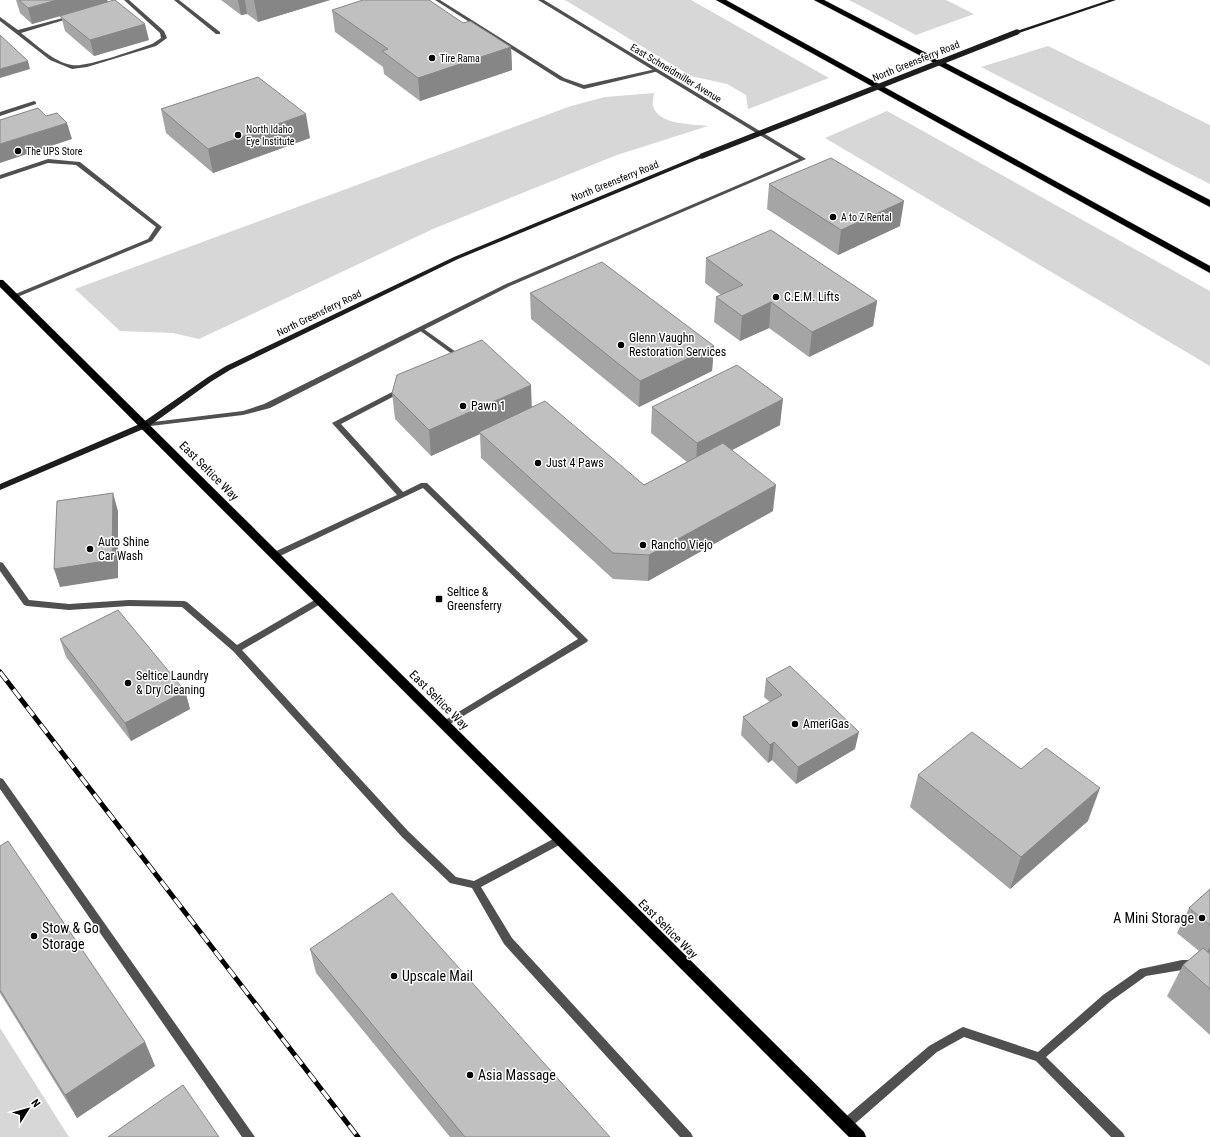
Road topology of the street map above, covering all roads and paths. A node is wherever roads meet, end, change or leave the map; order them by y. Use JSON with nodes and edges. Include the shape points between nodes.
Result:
{"nodes":[{"id":1,"x":126,"y":0,"type":"edge"},
{"id":2,"x":176,"y":0,"type":"edge"},
{"id":3,"x":437,"y":0,"type":"edge"},
{"id":4,"x":540,"y":0,"type":"edge"},
{"id":5,"x":720,"y":0,"type":"edge"},
{"id":6,"x":818,"y":0,"type":"edge"},
{"id":7,"x":1114,"y":0,"type":"edge"},
{"id":8,"x":119,"y":2,"type":"edge"},
{"id":9,"x":75,"y":15,"type":"edge"},
{"id":10,"x":1,"y":21,"type":"edge"},
{"id":11,"x":17,"y":32,"type":"junction"},
{"id":12,"x":218,"y":33,"type":"dead end"},
{"id":13,"x":656,"y":71,"type":"junction"},
{"id":14,"x":34,"y":103,"type":"dead end"},
{"id":15,"x":0,"y":114,"type":"edge"},
{"id":16,"x":803,"y":160,"type":"joint"},
{"id":17,"x":0,"y":177,"type":"edge"},
{"id":18,"x":1210,"y":204,"type":"edge"},
{"id":19,"x":1210,"y":270,"type":"edge"},
{"id":20,"x":0,"y":282,"type":"edge"},
{"id":21,"x":15,"y":296,"type":"junction"},
{"id":22,"x":421,"y":329,"type":"junction"},
{"id":23,"x":455,"y":362,"type":"edge"},
{"id":24,"x":406,"y":388,"type":"edge"},
{"id":25,"x":145,"y":425,"type":"junction"},
{"id":26,"x":0,"y":487,"type":"edge"},
{"id":27,"x":402,"y":495,"type":"junction"},
{"id":28,"x":275,"y":555,"type":"junction"},
{"id":29,"x":0,"y":565,"type":"edge"},
{"id":30,"x":321,"y":600,"type":"junction"},
{"id":31,"x":236,"y":649,"type":"junction"},
{"id":32,"x":445,"y":724,"type":"junction"},
{"id":33,"x":0,"y":782,"type":"edge"},
{"id":34,"x":560,"y":840,"type":"junction"},
{"id":35,"x":475,"y":885,"type":"junction"},
{"id":36,"x":1210,"y":965,"type":"edge"},
{"id":37,"x":1039,"y":1057,"type":"junction"},
{"id":38,"x":846,"y":1124,"type":"junction"},
{"id":39,"x":250,"y":1137,"type":"edge"},
{"id":40,"x":687,"y":1137,"type":"edge"},
{"id":41,"x":859,"y":1137,"type":"edge"},
{"id":42,"x":1119,"y":1137,"type":"edge"}],
"edges":[{"from":1,"to":8,"type":"street"},
{"from":1,"to":11,"type":"street","via":[[162,32],[164,38],[154,45],[107,60],[72,67],[52,59]]},
{"from":2,"to":12,"type":"street"},
{"from":3,"to":13,"type":"street","via":[[562,79],[584,87]]},
{"from":4,"to":13,"type":"street","name":"East Schneidmiller Avenue"},
{"from":5,"to":19,"type":"highway"},
{"from":6,"to":18,"type":"highway"},
{"from":7,"to":25,"type":"main road","name":"North Greensferry Road","bridge":true,"via":[[1017,32],[490,243],[228,368]]},
{"from":9,"to":11,"type":"street"},
{"from":10,"to":11,"type":"street"},
{"from":13,"to":16,"type":"street","name":"East Schneidmiller Avenue"},
{"from":14,"to":15,"type":"street"},
{"from":16,"to":22,"type":"street","name":"North Greensferry Road","via":[[508,285]]},
{"from":17,"to":21,"type":"street","via":[[48,161],[78,163],[160,227],[150,240]]},
{"from":20,"to":21,"type":"main road","name":"East Seltice Way"},
{"from":21,"to":25,"type":"main road","name":"East Seltice Way"},
{"from":22,"to":23,"type":"street","via":[[462,359]]},
{"from":22,"to":25,"type":"street","name":"North Greensferry Road","via":[[267,406],[243,413]]},
{"from":24,"to":27,"type":"street","via":[[336,423]]},
{"from":25,"to":26,"type":"main road","name":"North Greensferry Road"},
{"from":25,"to":28,"type":"main road","name":"East Seltice Way"},
{"from":27,"to":28,"type":"street"},
{"from":27,"to":32,"type":"street","via":[[424,484],[584,640]]},
{"from":28,"to":30,"type":"main road","name":"East Seltice Way"},
{"from":29,"to":31,"type":"street","via":[[27,603],[69,607],[129,603],[184,604]]},
{"from":30,"to":31,"type":"street"},
{"from":30,"to":32,"type":"main road","name":"East Seltice Way"},
{"from":31,"to":35,"type":"street","via":[[405,834],[453,880]]},
{"from":32,"to":34,"type":"main road","name":"East Seltice Way"},
{"from":33,"to":39,"type":"street"},
{"from":34,"to":35,"type":"street"},
{"from":34,"to":38,"type":"main road","name":"East Seltice Way"},
{"from":35,"to":40,"type":"street","via":[[508,941]]},
{"from":36,"to":37,"type":"street","via":[[1182,965],[1144,972],[1107,998]]},
{"from":37,"to":38,"type":"street","via":[[963,1032],[932,1049]]},
{"from":37,"to":42,"type":"street"},
{"from":38,"to":41,"type":"main road","name":"East Seltice Way"}]}
